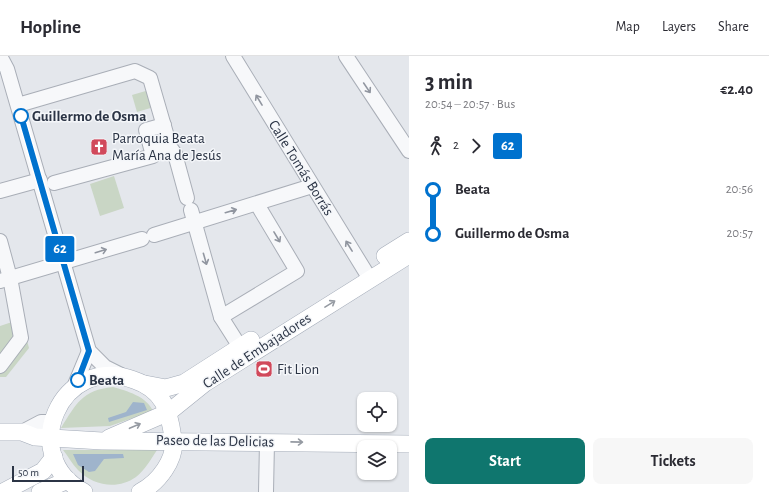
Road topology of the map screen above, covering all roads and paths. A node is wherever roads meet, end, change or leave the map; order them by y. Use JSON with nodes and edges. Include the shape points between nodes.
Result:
{"nodes":[{"id":1,"x":0,"y":56,"type":"edge"},
{"id":2,"x":233,"y":56,"type":"edge"},
{"id":3,"x":346,"y":56,"type":"edge"},
{"id":4,"x":8,"y":62,"type":"edge"},
{"id":5,"x":18,"y":106,"type":"junction"},
{"id":6,"x":164,"y":125,"type":"junction"},
{"id":7,"x":173,"y":150,"type":"junction"},
{"id":8,"x":409,"y":151,"type":"edge"},
{"id":9,"x":149,"y":155,"type":"junction"},
{"id":10,"x":40,"y":180,"type":"junction"},
{"id":11,"x":54,"y":183,"type":"dead end"},
{"id":12,"x":312,"y":186,"type":"junction"},
{"id":13,"x":0,"y":191,"type":"edge"},
{"id":14,"x":257,"y":204,"type":"junction"},
{"id":15,"x":191,"y":210,"type":"junction"},
{"id":16,"x":0,"y":241,"type":"edge"},
{"id":17,"x":409,"y":241,"type":"edge"},
{"id":18,"x":409,"y":255,"type":"edge"},
{"id":19,"x":64,"y":263,"type":"junction"},
{"id":20,"x":367,"y":274,"type":"junction"},
{"id":21,"x":7,"y":281,"type":"edge"},
{"id":22,"x":221,"y":317,"type":"junction"},
{"id":23,"x":240,"y":347,"type":"junction"},
{"id":24,"x":89,"y":351,"type":"junction"},
{"id":25,"x":0,"y":366,"type":"edge"},
{"id":26,"x":121,"y":375,"type":"junction"},
{"id":27,"x":145,"y":384,"type":"junction"},
{"id":28,"x":74,"y":387,"type":"junction"},
{"id":29,"x":169,"y":412,"type":"junction"},
{"id":30,"x":51,"y":430,"type":"junction"},
{"id":31,"x":0,"y":432,"type":"edge"},
{"id":32,"x":102,"y":441,"type":"junction"},
{"id":33,"x":174,"y":441,"type":"junction"},
{"id":34,"x":266,"y":442,"type":"junction"},
{"id":35,"x":409,"y":444,"type":"edge"},
{"id":36,"x":54,"y":457,"type":"junction"},
{"id":37,"x":68,"y":480,"type":"junction"},
{"id":38,"x":3,"y":492,"type":"edge"},
{"id":39,"x":40,"y":492,"type":"edge"},
{"id":40,"x":84,"y":492,"type":"edge"},
{"id":41,"x":140,"y":492,"type":"edge"},
{"id":42,"x":266,"y":492,"type":"edge"}],
"edges":[{"from":1,"to":4,"type":"street"},
{"from":12,"to":2,"type":"street","name":"Calle Tomás Borrás","one_way":true},
{"from":3,"to":8,"type":"street","one_way":true},
{"from":4,"to":5,"type":"street"},
{"from":5,"to":6,"type":"street","via":[[135,71],[150,78]]},
{"from":5,"to":10,"type":"street"},
{"from":6,"to":7,"type":"street"},
{"from":6,"to":9,"type":"street","via":[[146,130]]},
{"from":7,"to":9,"type":"street"},
{"from":7,"to":15,"type":"street"},
{"from":9,"to":11,"type":"street"},
{"from":10,"to":13,"type":"street"},
{"from":10,"to":19,"type":"street"},
{"from":12,"to":14,"type":"street"},
{"from":20,"to":12,"type":"street","name":"Calle Tomás Borrás","one_way":true},
{"from":15,"to":14,"type":"street","one_way":true},
{"from":14,"to":22,"type":"street","one_way":true,"via":[[297,271]]},
{"from":19,"to":15,"type":"street","one_way":true,"via":[[148,237]]},
{"from":15,"to":22,"type":"street","one_way":true},
{"from":16,"to":21,"type":"street"},
{"from":17,"to":20,"type":"main road","name":"Calle de Embajadores"},
{"from":18,"to":20,"type":"main road","name":"Calle de Embajadores"},
{"from":19,"to":21,"type":"street"},
{"from":19,"to":24,"type":"street"},
{"from":20,"to":23,"type":"main road","name":"Calle de Embajadores"},
{"from":29,"to":20,"type":"main road","name":"Calle de Embajadores","one_way":true,"via":[[205,383]]},
{"from":21,"to":25,"type":"street","via":[[21,338]]},
{"from":22,"to":23,"type":"street"},
{"from":23,"to":27,"type":"main road","name":"Calle de Embajadores","via":[[184,383],[166,388]]},
{"from":24,"to":26,"type":"street","via":[[105,367]]},
{"from":24,"to":28,"type":"street"},
{"from":26,"to":27,"type":"main road"},
{"from":26,"to":28,"type":"main road","via":[[89,379]]},
{"from":27,"to":29,"type":"main road","via":[[159,396]]},
{"from":28,"to":30,"type":"main road","via":[[60,402]]},
{"from":32,"to":29,"type":"main road","name":"Calle de Embajadores","one_way":true},
{"from":29,"to":33,"type":"main road"},
{"from":30,"to":31,"type":"main road","name":"Paseo de las Delicias","via":[[35,438],[22,432]]},
{"from":30,"to":32,"type":"main road","name":"Paseo de las Delicias"},
{"from":30,"to":36,"type":"main road"},
{"from":32,"to":33,"type":"main road","name":"Paseo de las Delicias"},
{"from":33,"to":34,"type":"main road","name":"Paseo de las Delicias"},
{"from":33,"to":41,"type":"main road","via":[[171,456],[164,470],[154,482]]},
{"from":34,"to":35,"type":"main road","name":"Paseo de las Delicias","one_way":true},
{"from":34,"to":42,"type":"street"},
{"from":36,"to":37,"type":"main road"},
{"from":36,"to":38,"type":"main road","via":[[43,471]]},
{"from":37,"to":39,"type":"main road"},
{"from":37,"to":40,"type":"main road"}]}
